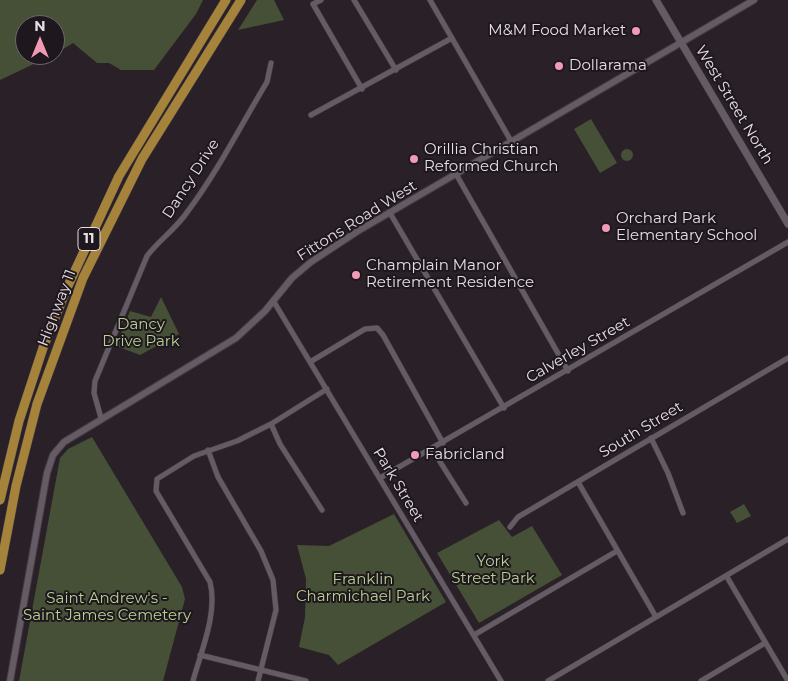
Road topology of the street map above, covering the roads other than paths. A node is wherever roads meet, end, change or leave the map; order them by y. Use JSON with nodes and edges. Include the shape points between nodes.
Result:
{"nodes":[{"id":1,"x":226,"y":0,"type":"edge"},
{"id":2,"x":241,"y":0,"type":"edge"},
{"id":3,"x":321,"y":0,"type":"edge"},
{"id":4,"x":354,"y":0,"type":"edge"},
{"id":5,"x":430,"y":0,"type":"edge"},
{"id":6,"x":656,"y":0,"type":"edge"},
{"id":7,"x":754,"y":0,"type":"edge"},
{"id":8,"x":452,"y":38,"type":"junction"},
{"id":9,"x":680,"y":42,"type":"junction"},
{"id":10,"x":271,"y":63,"type":"dead end"},
{"id":11,"x":396,"y":70,"type":"junction"},
{"id":12,"x":362,"y":89,"type":"junction"},
{"id":13,"x":311,"y":115,"type":"dead end"},
{"id":14,"x":511,"y":141,"type":"junction"},
{"id":15,"x":456,"y":174,"type":"junction"},
{"id":16,"x":390,"y":213,"type":"junction"},
{"id":17,"x":788,"y":224,"type":"edge"},
{"id":18,"x":788,"y":242,"type":"edge"},
{"id":19,"x":274,"y":302,"type":"junction"},
{"id":20,"x":788,"y":358,"type":"edge"},
{"id":21,"x":310,"y":362,"type":"junction"},
{"id":22,"x":568,"y":371,"type":"junction"},
{"id":23,"x":327,"y":389,"type":"junction"},
{"id":24,"x":504,"y":408,"type":"junction"},
{"id":25,"x":101,"y":418,"type":"junction"},
{"id":26,"x":271,"y":424,"type":"junction"},
{"id":27,"x":651,"y":438,"type":"junction"},
{"id":28,"x":443,"y":443,"type":"junction"},
{"id":29,"x":432,"y":449,"type":"junction"},
{"id":30,"x":208,"y":450,"type":"junction"},
{"id":31,"x":380,"y":478,"type":"junction"},
{"id":32,"x":578,"y":482,"type":"junction"},
{"id":33,"x":0,"y":500,"type":"edge"},
{"id":34,"x":466,"y":503,"type":"dead end"},
{"id":35,"x":322,"y":510,"type":"dead end"},
{"id":36,"x":683,"y":513,"type":"dead end"},
{"id":37,"x":510,"y":527,"type":"dead end"},
{"id":38,"x":788,"y":539,"type":"edge"},
{"id":39,"x":617,"y":550,"type":"junction"},
{"id":40,"x":0,"y":569,"type":"edge"},
{"id":41,"x":727,"y":577,"type":"junction"},
{"id":42,"x":0,"y":579,"type":"edge"},
{"id":43,"x":656,"y":617,"type":"junction"},
{"id":44,"x":474,"y":635,"type":"junction"},
{"id":45,"x":765,"y":643,"type":"junction"},
{"id":46,"x":200,"y":655,"type":"junction"},
{"id":47,"x":261,"y":669,"type":"junction"},
{"id":48,"x":10,"y":681,"type":"edge"},
{"id":49,"x":193,"y":681,"type":"edge"},
{"id":50,"x":258,"y":681,"type":"edge"},
{"id":51,"x":306,"y":681,"type":"edge"},
{"id":52,"x":501,"y":681,"type":"edge"},
{"id":53,"x":548,"y":681,"type":"edge"},
{"id":54,"x":700,"y":681,"type":"edge"},
{"id":55,"x":788,"y":681,"type":"edge"}],
"edges":[{"from":1,"to":33,"type":"highway","name":"Highway 11","number":"11","via":[[119,176],[67,288],[19,421]]},
{"from":2,"to":40,"type":"highway","name":"Highway 11","number":"11","via":[[142,159],[83,278],[37,404],[16,486]]},
{"from":3,"to":12,"type":"street","via":[[313,4]]},
{"from":4,"to":11,"type":"street"},
{"from":5,"to":8,"type":"street"},
{"from":6,"to":9,"type":"main road","name":"West Street North"},
{"from":7,"to":9,"type":"street","name":"Fittons Road West"},
{"from":8,"to":11,"type":"street"},
{"from":8,"to":14,"type":"street"},
{"from":9,"to":14,"type":"street","name":"Fittons Road West"},
{"from":9,"to":17,"type":"main road","name":"West Street North"},
{"from":10,"to":25,"type":"street","name":"Dancy Drive","via":[[267,82],[189,211],[147,256],[94,380]]},
{"from":11,"to":12,"type":"street"},
{"from":12,"to":13,"type":"street"},
{"from":14,"to":15,"type":"street","name":"Fittons Road West"},
{"from":15,"to":16,"type":"street","name":"Fittons Road West"},
{"from":15,"to":22,"type":"street"},
{"from":16,"to":19,"type":"street","name":"Fittons Road West","via":[[311,262],[292,278]]},
{"from":16,"to":24,"type":"street"},
{"from":18,"to":22,"type":"street","name":"Calverley Street"},
{"from":19,"to":21,"type":"street","name":"Park Street"},
{"from":19,"to":25,"type":"street","name":"Fittons Road West","via":[[236,338]]},
{"from":20,"to":27,"type":"street","name":"South Street"},
{"from":21,"to":23,"type":"street","name":"Park Street"},
{"from":21,"to":28,"type":"street","via":[[365,330],[377,328]]},
{"from":22,"to":24,"type":"street","name":"Calverley Street"},
{"from":23,"to":26,"type":"street"},
{"from":23,"to":31,"type":"street","name":"Park Street"},
{"from":24,"to":28,"type":"street","name":"Calverley Street"},
{"from":25,"to":48,"type":"street","name":"Fittons Road West","via":[[64,442],[53,455]]},
{"from":26,"to":30,"type":"street","via":[[237,441]]},
{"from":26,"to":35,"type":"street"},
{"from":27,"to":32,"type":"street","name":"South Street"},
{"from":27,"to":36,"type":"street"},
{"from":28,"to":29,"type":"street","name":"Calverley Street"},
{"from":29,"to":31,"type":"street","name":"Calverley Street"},
{"from":29,"to":34,"type":"street"},
{"from":30,"to":46,"type":"street","via":[[157,479],[156,485],[210,582],[212,610]]},
{"from":30,"to":47,"type":"street","via":[[218,477],[261,552],[273,580],[276,610]]},
{"from":31,"to":44,"type":"street","name":"Park Street"},
{"from":32,"to":37,"type":"street","name":"South Street","via":[[518,517]]},
{"from":32,"to":39,"type":"street"},
{"from":38,"to":41,"type":"street"},
{"from":39,"to":43,"type":"street"},
{"from":39,"to":44,"type":"street"},
{"from":40,"to":42,"type":"highway","name":"Highway 11"},
{"from":41,"to":43,"type":"street"},
{"from":41,"to":45,"type":"street"},
{"from":43,"to":53,"type":"street"},
{"from":44,"to":52,"type":"street","name":"Park Street"},
{"from":45,"to":54,"type":"street"},
{"from":45,"to":55,"type":"street"},
{"from":46,"to":47,"type":"street"},
{"from":46,"to":49,"type":"street"},
{"from":47,"to":50,"type":"street"},
{"from":47,"to":51,"type":"street"}]}
